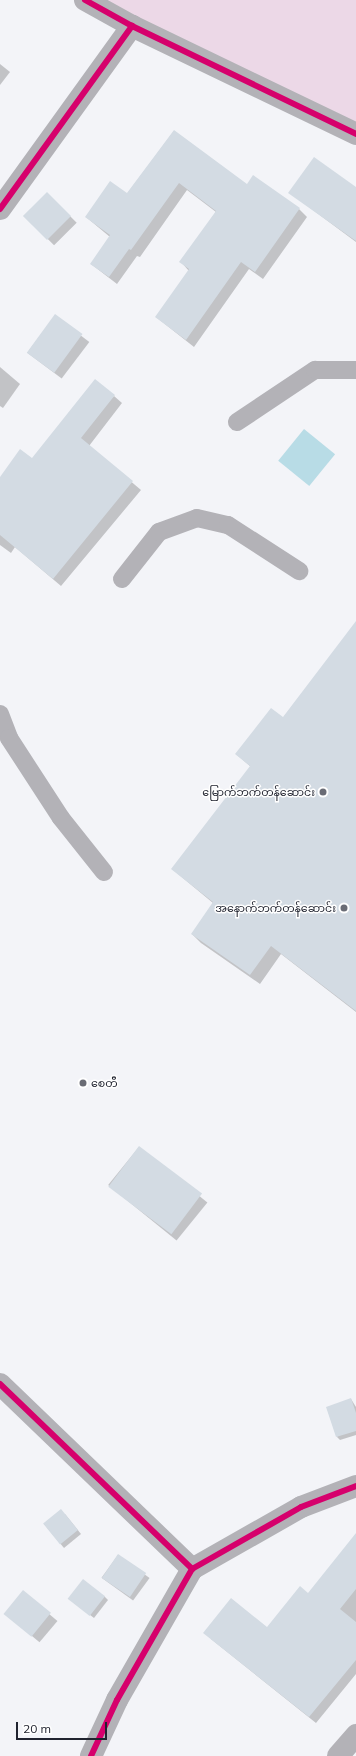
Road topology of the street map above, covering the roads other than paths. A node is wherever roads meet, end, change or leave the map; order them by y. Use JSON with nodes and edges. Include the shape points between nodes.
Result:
{"nodes":[{"id":1,"x":85,"y":0,"type":"edge"},
{"id":2,"x":132,"y":26,"type":"junction"},
{"id":3,"x":356,"y":134,"type":"edge"},
{"id":4,"x":0,"y":209,"type":"edge"},
{"id":5,"x":356,"y":370,"type":"edge"},
{"id":6,"x":237,"y":422,"type":"dead end"},
{"id":7,"x":299,"y":571,"type":"dead end"},
{"id":8,"x":122,"y":579,"type":"dead end"},
{"id":9,"x":0,"y":714,"type":"edge"},
{"id":10,"x":104,"y":872,"type":"dead end"},
{"id":11,"x":0,"y":1384,"type":"edge"},
{"id":12,"x":356,"y":1486,"type":"edge"},
{"id":13,"x":192,"y":1568,"type":"junction"},
{"id":14,"x":356,"y":1735,"type":"edge"},
{"id":15,"x":91,"y":1756,"type":"edge"},
{"id":16,"x":338,"y":1756,"type":"edge"}],
"edges":[{"from":1,"to":2,"type":"street"},
{"from":2,"to":3,"type":"street"},
{"from":2,"to":4,"type":"street"},
{"from":5,"to":6,"type":"lane","via":[[315,370]]},
{"from":7,"to":8,"type":"lane","via":[[228,525],[197,518],[159,532]]},
{"from":9,"to":10,"type":"lane","via":[[9,738],[61,818]]},
{"from":11,"to":13,"type":"street"},
{"from":12,"to":13,"type":"street","via":[[301,1507]]},
{"from":13,"to":15,"type":"street","via":[[117,1700]]},
{"from":14,"to":16,"type":"street"}]}
